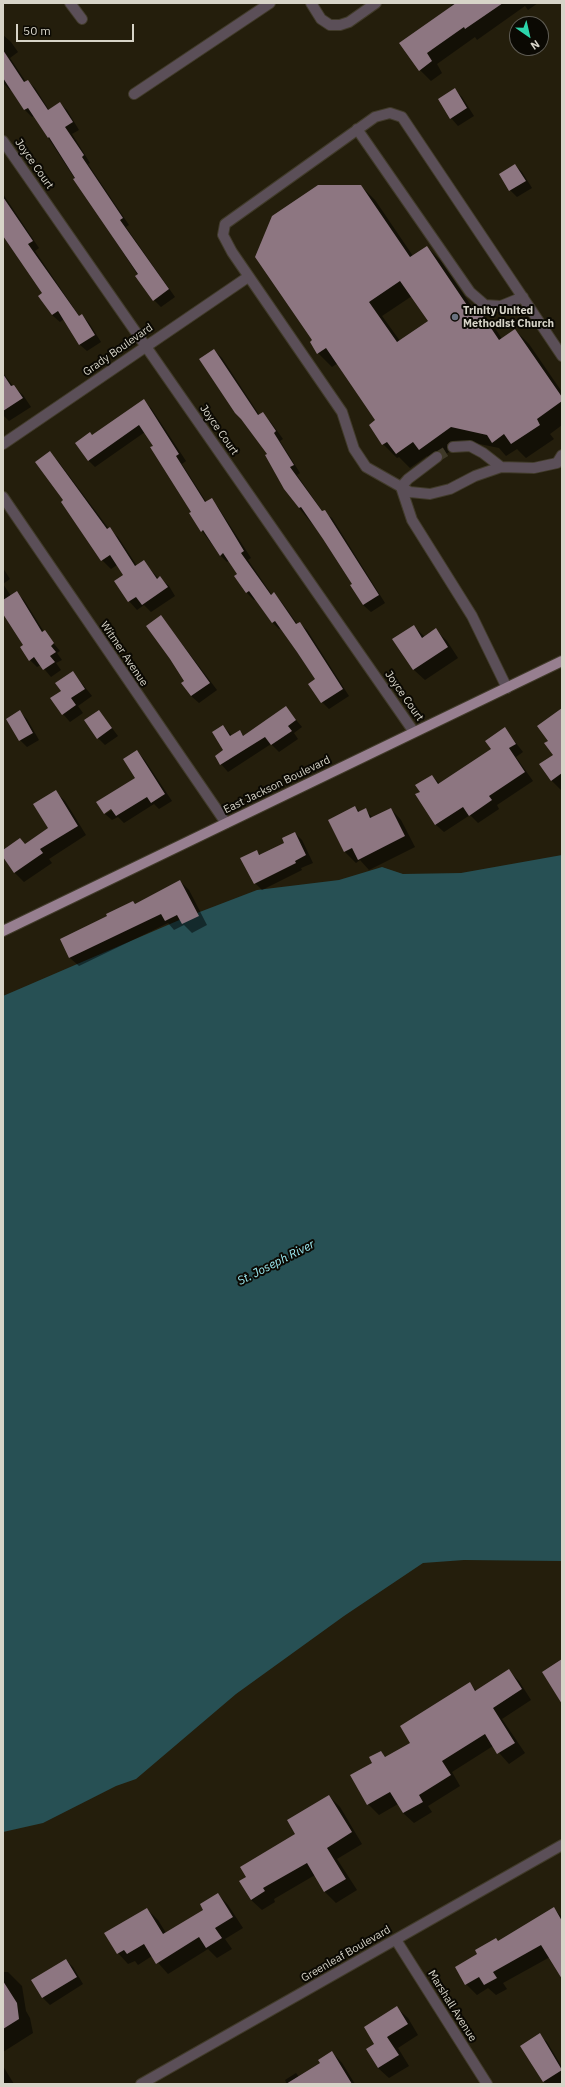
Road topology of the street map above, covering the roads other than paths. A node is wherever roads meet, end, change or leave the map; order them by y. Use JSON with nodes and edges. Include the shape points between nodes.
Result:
{"nodes":[{"id":1,"x":70,"y":3,"type":"edge"},
{"id":2,"x":270,"y":3,"type":"edge"},
{"id":3,"x":311,"y":3,"type":"edge"},
{"id":4,"x":376,"y":3,"type":"edge"},
{"id":5,"x":82,"y":19,"type":"dead end"},
{"id":6,"x":134,"y":94,"type":"dead end"},
{"id":7,"x":357,"y":129,"type":"junction"},
{"id":8,"x":3,"y":141,"type":"edge"},
{"id":9,"x":248,"y":277,"type":"junction"},
{"id":10,"x":523,"y":297,"type":"junction"},
{"id":11,"x":146,"y":346,"type":"junction"},
{"id":12,"x":562,"y":356,"type":"edge"},
{"id":13,"x":3,"y":444,"type":"edge"},
{"id":14,"x":452,"y":447,"type":"tunnel mouth"},
{"id":15,"x":437,"y":457,"type":"tunnel mouth"},
{"id":16,"x":560,"y":463,"type":"edge"},
{"id":17,"x":500,"y":467,"type":"junction"},
{"id":18,"x":401,"y":487,"type":"junction"},
{"id":19,"x":3,"y":498,"type":"edge"},
{"id":20,"x":562,"y":661,"type":"edge"},
{"id":21,"x":507,"y":688,"type":"junction"},
{"id":22,"x":414,"y":732,"type":"junction"},
{"id":23,"x":226,"y":823,"type":"junction"},
{"id":24,"x":3,"y":931,"type":"edge"},
{"id":25,"x":562,"y":1845,"type":"edge"},
{"id":26,"x":396,"y":1940,"type":"junction"},
{"id":27,"x":142,"y":2084,"type":"edge"},
{"id":28,"x":487,"y":2084,"type":"edge"}],
"edges":[{"from":1,"to":5,"type":"street"},
{"from":2,"to":6,"type":"street"},
{"from":3,"to":4,"type":"street","via":[[321,19],[330,24],[340,25],[349,22]]},
{"from":7,"to":9,"type":"street","via":[[225,224],[223,235]]},
{"from":7,"to":10,"type":"street","via":[[470,292],[485,305],[501,306]]},
{"from":7,"to":10,"type":"street","via":[[375,117],[390,113],[402,118]]},
{"from":8,"to":11,"type":"street","name":"Joyce Court"},
{"from":9,"to":11,"type":"street","name":"Grady Boulevard"},
{"from":9,"to":18,"type":"street","via":[[342,412],[354,449],[366,467]]},
{"from":10,"to":12,"type":"street"},
{"from":11,"to":13,"type":"street","name":"Grady Boulevard"},
{"from":11,"to":22,"type":"street","name":"Joyce Court"},
{"from":14,"to":17,"type":"street","via":[[470,446]]},
{"from":15,"to":18,"type":"street"},
{"from":16,"to":17,"type":"street","via":[[534,468]]},
{"from":17,"to":18,"type":"street","via":[[444,491],[430,494],[410,492]]},
{"from":18,"to":21,"type":"street","via":[[412,520],[472,616]]},
{"from":19,"to":23,"type":"street","name":"Witmer Avenue"},
{"from":20,"to":21,"type":"main road","name":"East Jackson Boulevard"},
{"from":21,"to":22,"type":"main road","name":"East Jackson Boulevard"},
{"from":22,"to":23,"type":"main road","name":"East Jackson Boulevard"},
{"from":23,"to":24,"type":"main road","name":"East Jackson Boulevard"},
{"from":25,"to":26,"type":"street","name":"Greenleaf Boulevard"},
{"from":26,"to":27,"type":"street","name":"Greenleaf Boulevard"},
{"from":26,"to":28,"type":"street","name":"Marshall Avenue"}]}
